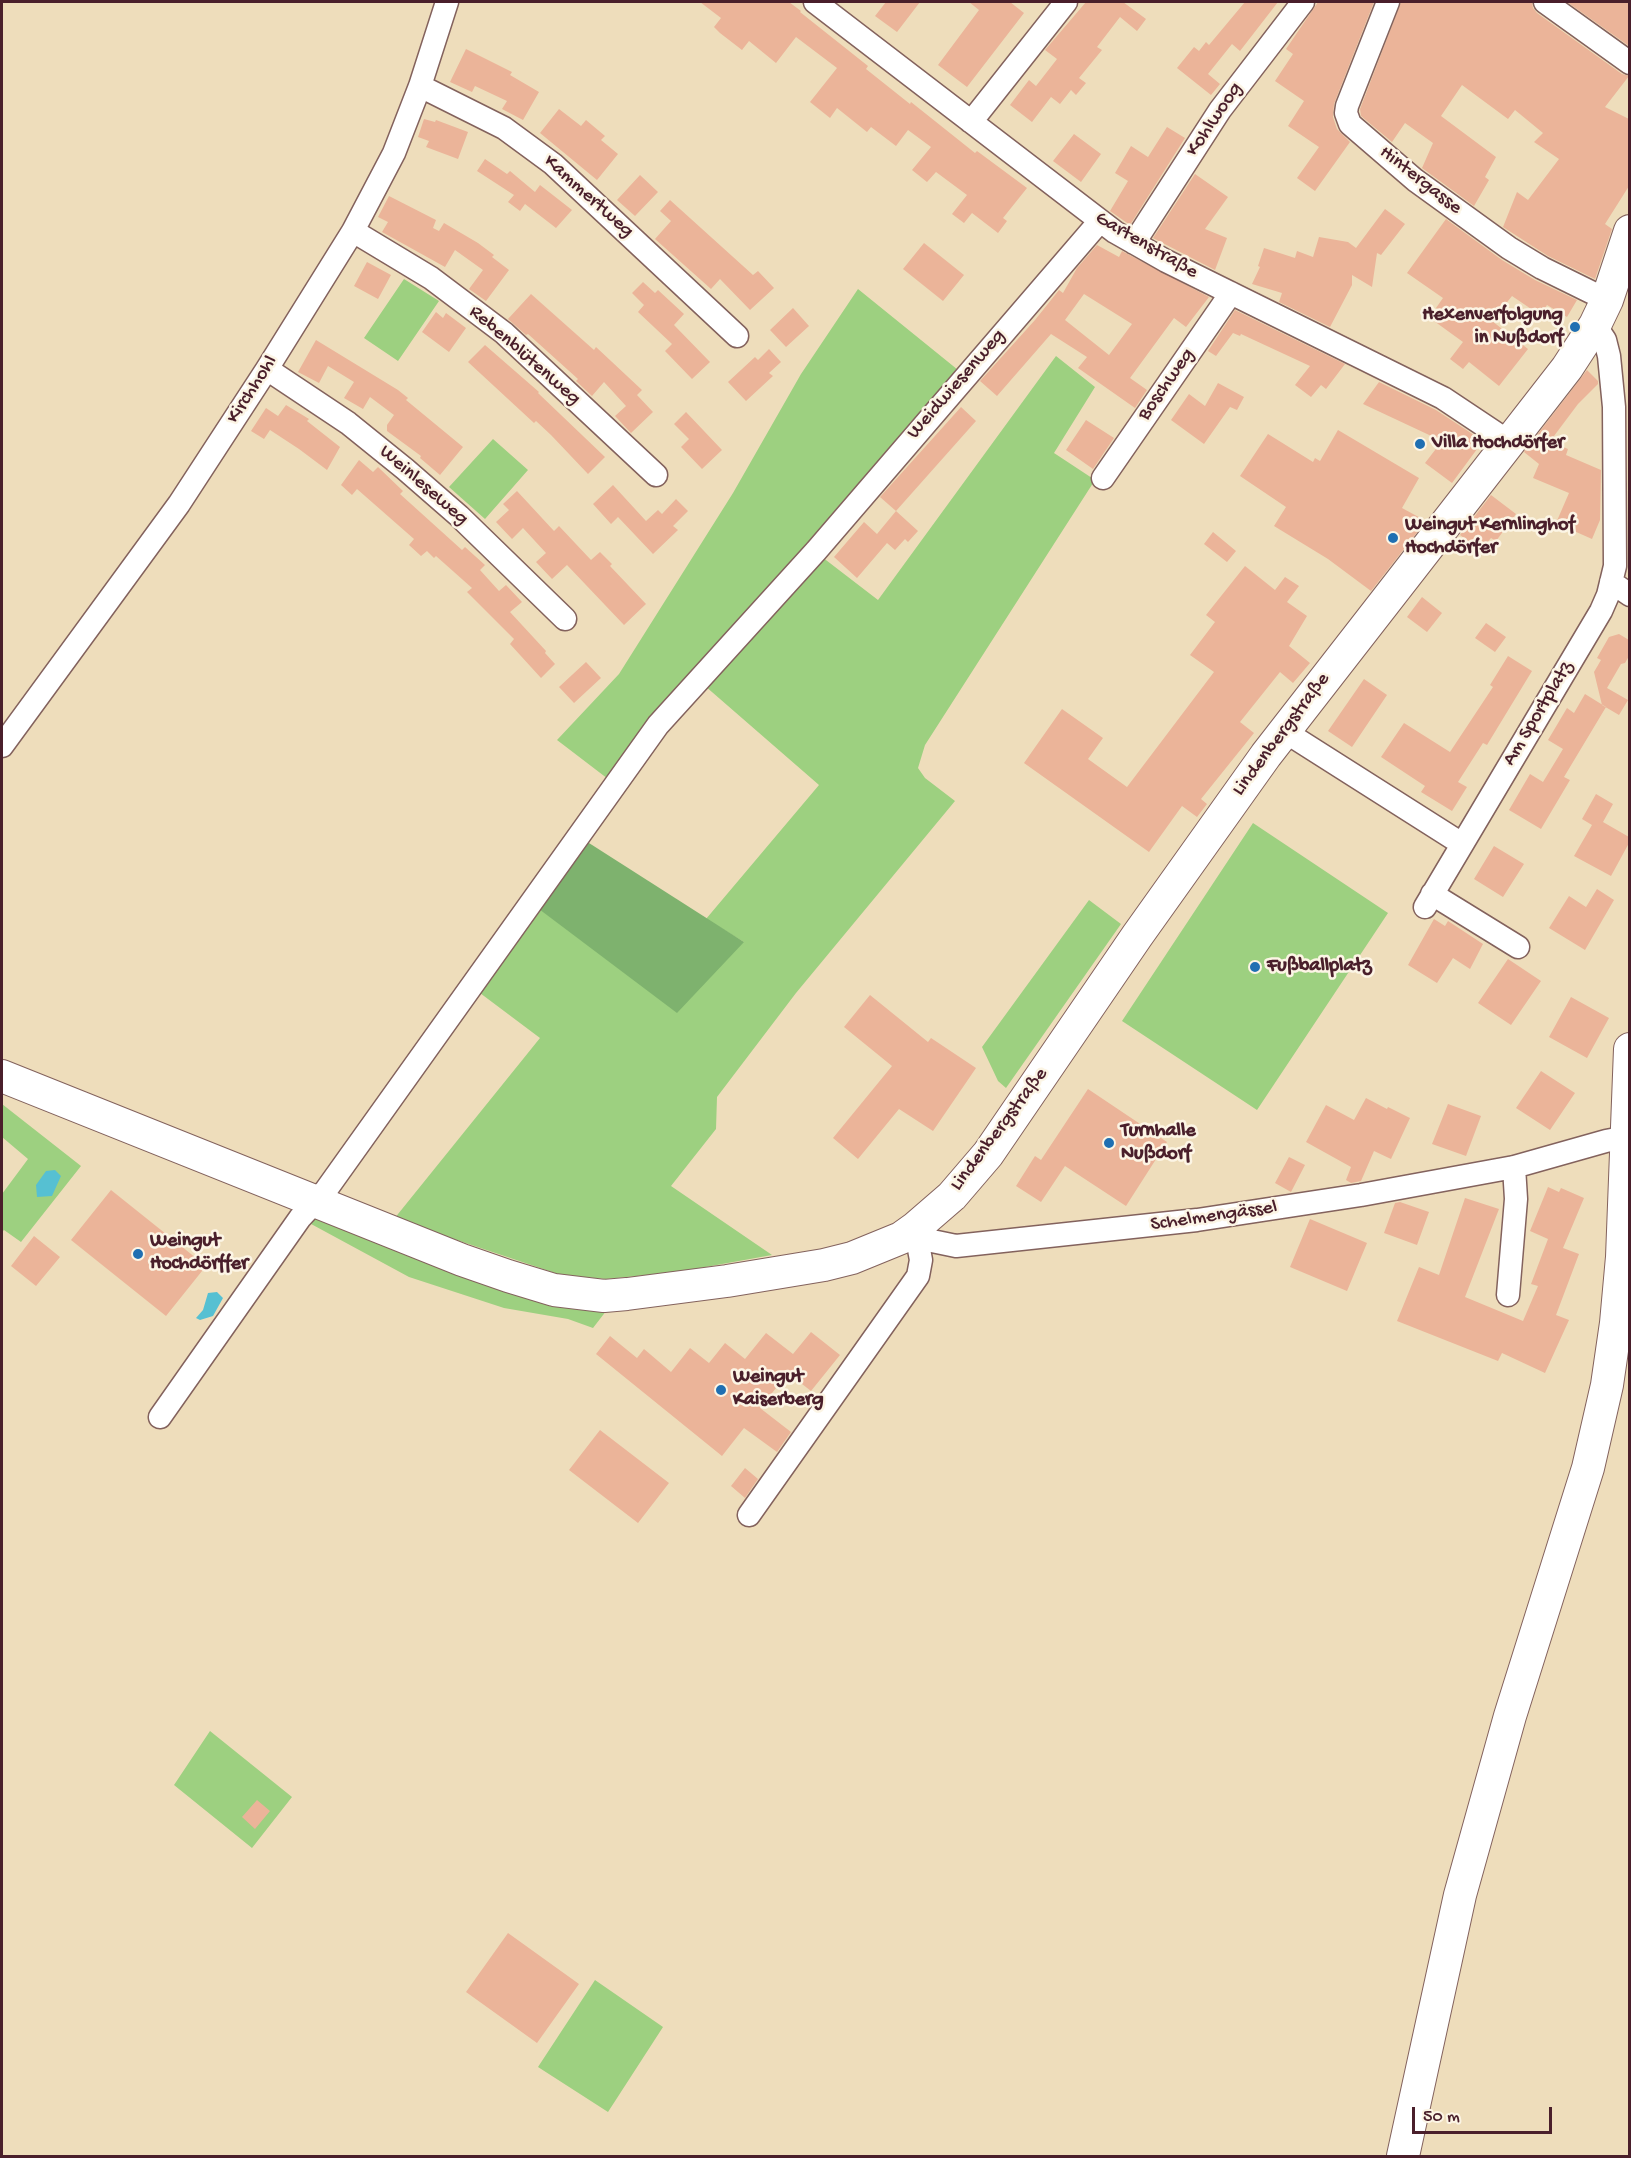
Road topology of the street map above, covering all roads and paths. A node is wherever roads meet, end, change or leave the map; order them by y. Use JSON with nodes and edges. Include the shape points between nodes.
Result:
{"nodes":[{"id":1,"x":447,"y":2,"type":"edge"},
{"id":2,"x":815,"y":2,"type":"edge"},
{"id":3,"x":1066,"y":2,"type":"edge"},
{"id":4,"x":1303,"y":2,"type":"edge"},
{"id":5,"x":1388,"y":2,"type":"edge"},
{"id":6,"x":1545,"y":2,"type":"edge"},
{"id":7,"x":1629,"y":63,"type":"edge"},
{"id":8,"x":420,"y":86,"type":"junction"},
{"id":9,"x":971,"y":122,"type":"junction"},
{"id":10,"x":1100,"y":221,"type":"junction"},
{"id":11,"x":352,"y":231,"type":"junction"},
{"id":12,"x":1629,"y":231,"type":"edge"},
{"id":13,"x":1134,"y":243,"type":"junction"},
{"id":14,"x":1231,"y":293,"type":"junction"},
{"id":15,"x":1601,"y":312,"type":"junction"},
{"id":16,"x":737,"y":336,"type":"dead end"},
{"id":17,"x":267,"y":369,"type":"junction"},
{"id":18,"x":1509,"y":442,"type":"junction"},
{"id":19,"x":656,"y":475,"type":"dead end"},
{"id":20,"x":1103,"y":478,"type":"dead end"},
{"id":21,"x":1620,"y":589,"type":"edge"},
{"id":22,"x":565,"y":619,"type":"dead end"},
{"id":23,"x":1284,"y":731,"type":"junction"},
{"id":24,"x":2,"y":746,"type":"edge"},
{"id":25,"x":1462,"y":844,"type":"junction"},
{"id":26,"x":1518,"y":947,"type":"dead end"},
{"id":27,"x":1629,"y":1049,"type":"edge"},
{"id":28,"x":2,"y":1076,"type":"edge"},
{"id":29,"x":1627,"y":1137,"type":"junction"},
{"id":30,"x":1515,"y":1167,"type":"junction"},
{"id":31,"x":316,"y":1200,"type":"junction"},
{"id":32,"x":915,"y":1228,"type":"junction"},
{"id":33,"x":1508,"y":1295,"type":"dead end"},
{"id":34,"x":160,"y":1417,"type":"dead end"},
{"id":35,"x":749,"y":1515,"type":"dead end"},
{"id":36,"x":1403,"y":2157,"type":"edge"}],
"edges":[{"from":1,"to":8,"type":"street","name":"Kirchhohl"},
{"from":2,"to":9,"type":"street","name":"Gartenstraße"},
{"from":3,"to":9,"type":"street"},
{"from":4,"to":13,"type":"street","name":"Kohlwoog","via":[[1220,110]]},
{"from":5,"to":15,"type":"street","name":"Hintergasse","via":[[1347,106],[1350,124],[1415,180]]},
{"from":6,"to":7,"type":"street"},
{"from":8,"to":11,"type":"street","name":"Kirchhohl","via":[[394,153]]},
{"from":8,"to":16,"type":"street","name":"Kammertweg","via":[[504,128],[554,164]]},
{"from":9,"to":10,"type":"street","name":"Gartenstraße"},
{"from":10,"to":13,"type":"street","name":"Gartenstraße"},
{"from":10,"to":31,"type":"street","name":"Weidwiesenweg","via":[[816,551],[658,725]]},
{"from":11,"to":17,"type":"street","name":"Kirchhohl"},
{"from":11,"to":19,"type":"street","name":"Rebenblütenweg","via":[[431,278],[504,333]]},
{"from":12,"to":15,"type":"main road","name":"Lindenbergstraße"},
{"from":13,"to":14,"type":"street","name":"Gartenstraße"},
{"from":14,"to":18,"type":"street","name":"Gartenstraße","via":[[1443,398]]},
{"from":14,"to":20,"type":"street","name":"Boschweg"},
{"from":15,"to":18,"type":"main road","name":"Lindenbergstraße","via":[[1567,368]]},
{"from":15,"to":21,"type":"street","name":"Am Sportplatz","via":[[1614,407],[1615,566]]},
{"from":17,"to":22,"type":"street","name":"Weinleseweg","via":[[348,423],[405,469]]},
{"from":17,"to":24,"type":"street","name":"Kirchhohl","via":[[178,504]]},
{"from":18,"to":23,"type":"main road","name":"Lindenbergstraße"},
{"from":21,"to":25,"type":"street","name":"Am Sportplatz","via":[[1601,610]]},
{"from":23,"to":25,"type":"street"},
{"from":23,"to":32,"type":"main road","name":"Lindenbergstraße","via":[[988,1154],[952,1196]]},
{"from":25,"to":26,"type":"street","name":"Am Sportplatz","via":[[1429,900]]},
{"from":27,"to":29,"type":"main road"},
{"from":28,"to":31,"type":"main road","name":"Lindenbergstraße"},
{"from":29,"to":30,"type":"street","name":"Schelmengässel"},
{"from":29,"to":36,"type":"main road","via":[[1620,1291],[1597,1432],[1473,1845]]},
{"from":30,"to":32,"type":"street","name":"Schelmengässel","via":[[1197,1220],[991,1244],[943,1244]]},
{"from":30,"to":33,"type":"street"},
{"from":31,"to":32,"type":"main road","name":"Lindenbergstraße","via":[[508,1276],[554,1290],[604,1296],[824,1265],[877,1249]]},
{"from":31,"to":34,"type":"street"},
{"from":32,"to":35,"type":"street","via":[[921,1260],[918,1276]]}]}
